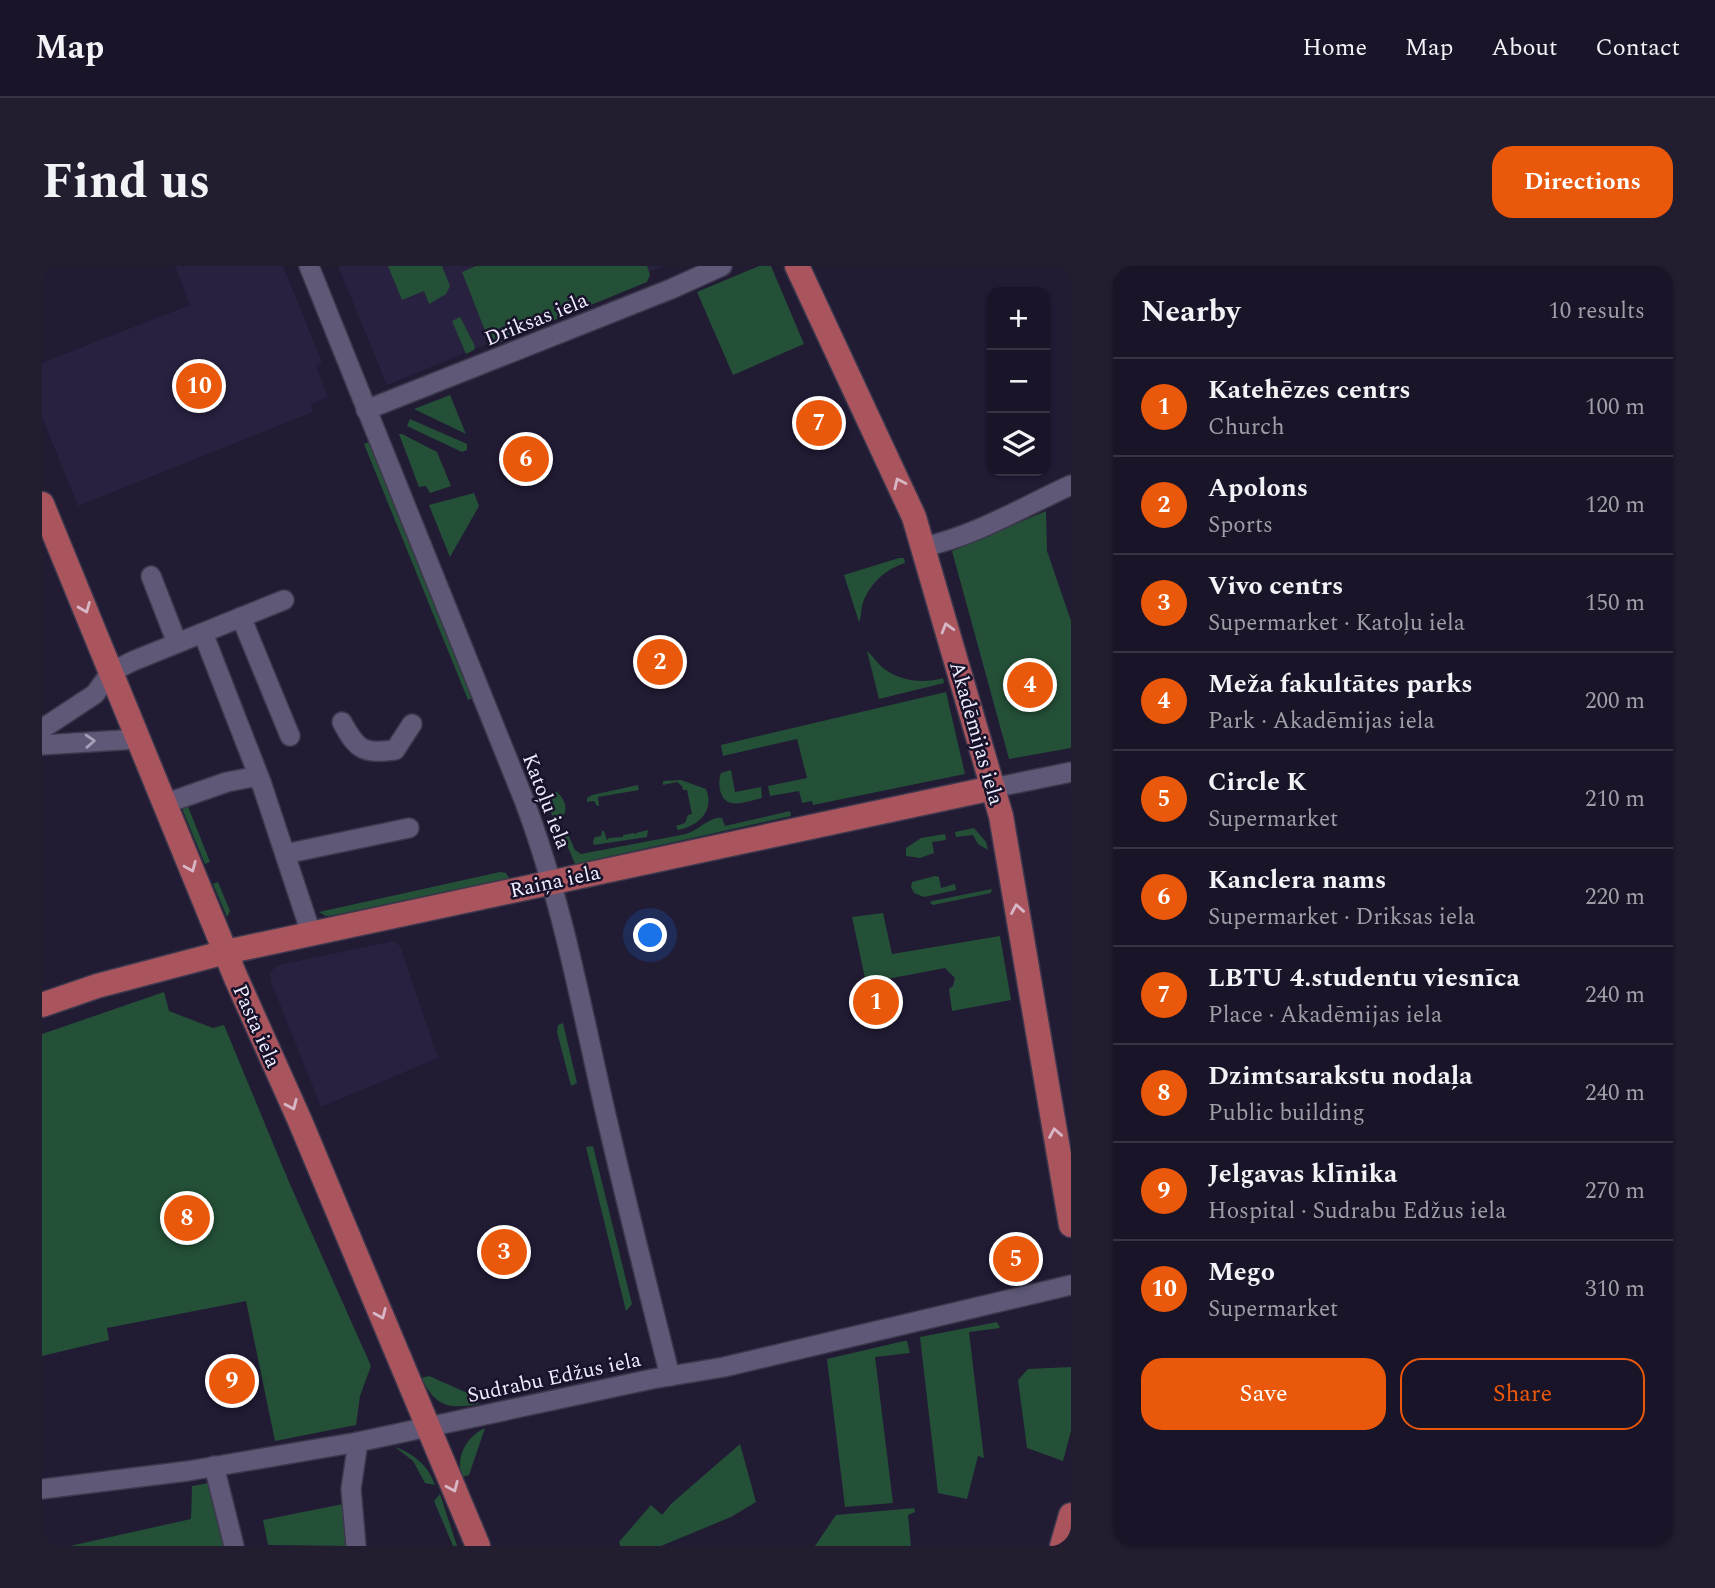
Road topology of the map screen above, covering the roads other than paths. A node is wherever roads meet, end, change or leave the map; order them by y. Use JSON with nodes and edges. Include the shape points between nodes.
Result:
{"nodes":[{"id":1,"x":309,"y":266,"type":"edge"},
{"id":2,"x":722,"y":266,"type":"edge"},
{"id":3,"x":797,"y":266,"type":"edge"},
{"id":4,"x":366,"y":410,"type":"junction"},
{"id":5,"x":1071,"y":485,"type":"edge"},
{"id":6,"x":42,"y":504,"type":"edge"},
{"id":7,"x":923,"y":547,"type":"junction"},
{"id":8,"x":151,"y":576,"type":"dead end"},
{"id":9,"x":284,"y":600,"type":"dead end"},
{"id":10,"x":242,"y":617,"type":"junction"},
{"id":11,"x":203,"y":633,"type":"junction"},
{"id":12,"x":177,"y":643,"type":"junction"},
{"id":13,"x":111,"y":672,"type":"junction"},
{"id":14,"x":342,"y":722,"type":"dead end"},
{"id":15,"x":412,"y":724,"type":"dead end"},
{"id":16,"x":42,"y":729,"type":"edge"},
{"id":17,"x":290,"y":736,"type":"dead end"},
{"id":18,"x":138,"y":740,"type":"junction"},
{"id":19,"x":42,"y":745,"type":"edge"},
{"id":20,"x":1071,"y":772,"type":"edge"},
{"id":21,"x":261,"y":782,"type":"junction"},
{"id":22,"x":993,"y":788,"type":"junction"},
{"id":23,"x":164,"y":804,"type":"junction"},
{"id":24,"x":409,"y":828,"type":"dead end"},
{"id":25,"x":285,"y":854,"type":"junction"},
{"id":26,"x":552,"y":881,"type":"junction"},
{"id":27,"x":311,"y":933,"type":"junction"},
{"id":28,"x":226,"y":952,"type":"junction"},
{"id":29,"x":42,"y":1005,"type":"edge"},
{"id":30,"x":1071,"y":1225,"type":"edge"},
{"id":31,"x":1071,"y":1285,"type":"edge"},
{"id":32,"x":670,"y":1376,"type":"junction"},
{"id":33,"x":428,"y":1428,"type":"junction"},
{"id":34,"x":358,"y":1442,"type":"junction"},
{"id":35,"x":214,"y":1466,"type":"junction"},
{"id":36,"x":42,"y":1489,"type":"edge"},
{"id":37,"x":1071,"y":1515,"type":"edge"},
{"id":38,"x":234,"y":1546,"type":"edge"},
{"id":39,"x":356,"y":1546,"type":"edge"},
{"id":40,"x":478,"y":1546,"type":"edge"},
{"id":41,"x":1062,"y":1546,"type":"edge"}],
"edges":[{"from":1,"to":4,"type":"street","name":"Katoļu iela"},
{"from":2,"to":4,"type":"street","name":"Driksas iela"},
{"from":7,"to":3,"type":"main road","name":"Akadēmijas iela","one_way":true,"via":[[903,489]]},
{"from":4,"to":26,"type":"street","name":"Katoļu iela","via":[[524,800]]},
{"from":5,"to":7,"type":"street","via":[[974,531]]},
{"from":6,"to":13,"type":"main road","name":"Pasta iela","one_way":true},
{"from":22,"to":7,"type":"main road","name":"Akadēmijas iela","one_way":true},
{"from":8,"to":12,"type":"street"},
{"from":9,"to":10,"type":"street"},
{"from":10,"to":11,"type":"street"},
{"from":10,"to":17,"type":"street"},
{"from":11,"to":12,"type":"street"},
{"from":11,"to":21,"type":"street"},
{"from":12,"to":13,"type":"street"},
{"from":13,"to":16,"type":"street","via":[[95,694]]},
{"from":13,"to":18,"type":"main road","name":"Pasta iela"},
{"from":14,"to":15,"type":"street","via":[[353,741],[371,753],[395,750]]},
{"from":19,"to":18,"type":"street","one_way":true},
{"from":18,"to":23,"type":"main road","name":"Pasta iela"},
{"from":20,"to":22,"type":"street","name":"Raiņa iela"},
{"from":21,"to":23,"type":"street","via":[[253,777],[227,782]]},
{"from":21,"to":25,"type":"street"},
{"from":22,"to":26,"type":"main road","name":"Raiņa iela"},
{"from":30,"to":22,"type":"main road","name":"Akadēmijas iela","one_way":true},
{"from":23,"to":28,"type":"main road","name":"Pasta iela","one_way":true},
{"from":24,"to":25,"type":"street"},
{"from":25,"to":27,"type":"street"},
{"from":26,"to":27,"type":"main road","name":"Raiņa iela"},
{"from":26,"to":32,"type":"street","name":"Katoļu iela"},
{"from":27,"to":28,"type":"main road","name":"Raiņa iela"},
{"from":28,"to":29,"type":"main road","name":"Raiņa iela"},
{"from":28,"to":33,"type":"main road","name":"Pasta iela","one_way":true},
{"from":31,"to":32,"type":"street","name":"Sudrabu Edžus iela"},
{"from":32,"to":33,"type":"street","name":"Sudrabu Edžus iela"},
{"from":33,"to":34,"type":"street","name":"Sudrabu Edžus iela"},
{"from":33,"to":40,"type":"main road","name":"Pasta iela","one_way":true},
{"from":34,"to":35,"type":"street","name":"Sudrabu Edžus iela"},
{"from":34,"to":39,"type":"street","via":[[351,1489]]},
{"from":35,"to":36,"type":"street","name":"Sudrabu Edžus iela"},
{"from":35,"to":38,"type":"street"},
{"from":37,"to":41,"type":"main road"}]}
